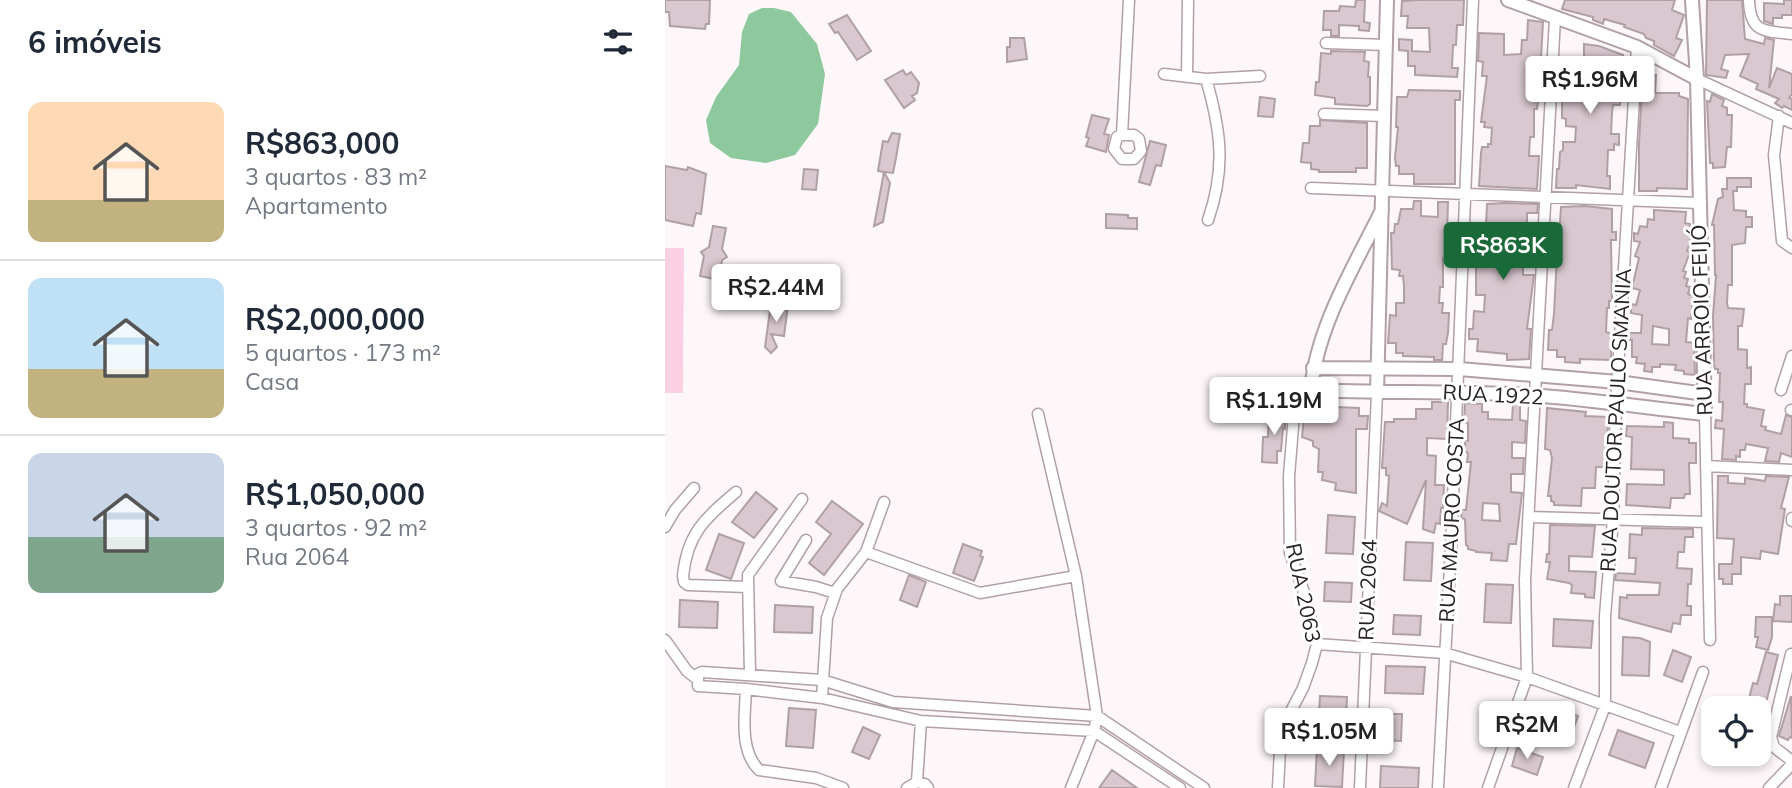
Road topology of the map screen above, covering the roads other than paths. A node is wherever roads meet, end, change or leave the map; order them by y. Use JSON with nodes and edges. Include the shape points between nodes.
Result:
{"nodes":[{"id":1,"x":1129,"y":0,"type":"edge"},
{"id":2,"x":1188,"y":0,"type":"edge"},
{"id":3,"x":1387,"y":0,"type":"edge"},
{"id":4,"x":1473,"y":0,"type":"edge"},
{"id":5,"x":1508,"y":0,"type":"edge"},
{"id":6,"x":1692,"y":0,"type":"edge"},
{"id":7,"x":1749,"y":0,"type":"edge"},
{"id":8,"x":1555,"y":19,"type":"junction"},
{"id":9,"x":1792,"y":34,"type":"edge"},
{"id":10,"x":1326,"y":43,"type":"dead end"},
{"id":11,"x":1386,"y":45,"type":"junction"},
{"id":12,"x":1637,"y":47,"type":"junction"},
{"id":13,"x":1164,"y":74,"type":"dead end"},
{"id":14,"x":1187,"y":76,"type":"junction"},
{"id":15,"x":1260,"y":76,"type":"dead end"},
{"id":16,"x":1206,"y":79,"type":"junction"},
{"id":17,"x":1697,"y":79,"type":"junction"},
{"id":18,"x":1324,"y":114,"type":"dead end"},
{"id":19,"x":1779,"y":116,"type":"junction"},
{"id":20,"x":1384,"y":117,"type":"junction"},
{"id":21,"x":1792,"y":123,"type":"edge"},
{"id":22,"x":1122,"y":135,"type":"dead end"},
{"id":23,"x":1311,"y":188,"type":"dead end"},
{"id":24,"x":1382,"y":190,"type":"junction"},
{"id":25,"x":1466,"y":193,"type":"junction"},
{"id":26,"x":1545,"y":197,"type":"junction"},
{"id":27,"x":1628,"y":200,"type":"junction"},
{"id":28,"x":1699,"y":203,"type":"junction"},
{"id":29,"x":1382,"y":210,"type":"junction"},
{"id":30,"x":1208,"y":220,"type":"dead end"},
{"id":31,"x":1792,"y":248,"type":"edge"},
{"id":32,"x":1792,"y":356,"type":"edge"},
{"id":33,"x":1313,"y":368,"type":"junction"},
{"id":34,"x":1377,"y":369,"type":"junction"},
{"id":35,"x":1459,"y":369,"type":"junction"},
{"id":36,"x":1537,"y":374,"type":"junction"},
{"id":37,"x":1618,"y":382,"type":"junction"},
{"id":38,"x":1296,"y":390,"type":"junction"},
{"id":39,"x":1311,"y":390,"type":"junction"},
{"id":40,"x":1781,"y":390,"type":"dead end"},
{"id":41,"x":1280,"y":391,"type":"dead end"},
{"id":42,"x":1458,"y":391,"type":"junction"},
{"id":43,"x":1377,"y":393,"type":"junction"},
{"id":44,"x":1705,"y":394,"type":"junction"},
{"id":45,"x":1534,"y":395,"type":"junction"},
{"id":46,"x":1616,"y":405,"type":"junction"},
{"id":47,"x":1038,"y":414,"type":"dead end"},
{"id":48,"x":1705,"y":414,"type":"junction"},
{"id":49,"x":1706,"y":466,"type":"junction"},
{"id":50,"x":1792,"y":470,"type":"edge"},
{"id":51,"x":694,"y":488,"type":"dead end"},
{"id":52,"x":736,"y":492,"type":"dead end"},
{"id":53,"x":802,"y":499,"type":"dead end"},
{"id":54,"x":884,"y":502,"type":"dead end"},
{"id":55,"x":1529,"y":517,"type":"junction"},
{"id":56,"x":1613,"y":519,"type":"junction"},
{"id":57,"x":1707,"y":522,"type":"junction"},
{"id":58,"x":665,"y":527,"type":"edge"},
{"id":59,"x":806,"y":540,"type":"dead end"},
{"id":60,"x":866,"y":552,"type":"junction"},
{"id":61,"x":1076,"y":576,"type":"junction"},
{"id":62,"x":748,"y":587,"type":"junction"},
{"id":63,"x":835,"y":593,"type":"junction"},
{"id":64,"x":665,"y":640,"type":"edge"},
{"id":65,"x":1710,"y":640,"type":"dead end"},
{"id":66,"x":1317,"y":644,"type":"junction"},
{"id":67,"x":1365,"y":647,"type":"junction"},
{"id":68,"x":1444,"y":653,"type":"junction"},
{"id":69,"x":1791,"y":654,"type":"edge"},
{"id":70,"x":1703,"y":672,"type":"dead end"},
{"id":71,"x":750,"y":674,"type":"junction"},
{"id":72,"x":1527,"y":677,"type":"junction"},
{"id":73,"x":697,"y":679,"type":"junction"},
{"id":74,"x":822,"y":680,"type":"junction"},
{"id":75,"x":746,"y":689,"type":"junction"},
{"id":76,"x":822,"y":698,"type":"junction"},
{"id":77,"x":1605,"y":706,"type":"junction"},
{"id":78,"x":1097,"y":716,"type":"junction"},
{"id":79,"x":921,"y":721,"type":"junction"},
{"id":80,"x":1094,"y":731,"type":"junction"},
{"id":81,"x":1680,"y":732,"type":"junction"},
{"id":82,"x":1792,"y":762,"type":"edge"},
{"id":83,"x":917,"y":782,"type":"junction"},
{"id":84,"x":843,"y":788,"type":"edge"},
{"id":85,"x":907,"y":788,"type":"edge"},
{"id":86,"x":928,"y":788,"type":"edge"},
{"id":87,"x":1071,"y":788,"type":"edge"},
{"id":88,"x":1180,"y":788,"type":"edge"},
{"id":89,"x":1205,"y":788,"type":"edge"},
{"id":90,"x":1278,"y":788,"type":"edge"},
{"id":91,"x":1360,"y":788,"type":"edge"},
{"id":92,"x":1438,"y":788,"type":"edge"},
{"id":93,"x":1488,"y":788,"type":"edge"},
{"id":94,"x":1574,"y":788,"type":"edge"},
{"id":95,"x":1661,"y":788,"type":"edge"},
{"id":96,"x":1769,"y":788,"type":"edge"}],
"edges":[{"from":1,"to":22,"type":"street"},
{"from":2,"to":14,"type":"street"},
{"from":3,"to":11,"type":"street"},
{"from":4,"to":25,"type":"street","name":"RUA MAURO COSTA"},
{"from":5,"to":8,"type":"street"},
{"from":6,"to":17,"type":"street","name":"RUA ARROIO FEIJÓ"},
{"from":7,"to":9,"type":"street","via":[[1754,25]]},
{"from":8,"to":12,"type":"street"},
{"from":8,"to":26,"type":"street"},
{"from":10,"to":11,"type":"street"},
{"from":11,"to":20,"type":"street"},
{"from":12,"to":17,"type":"street"},
{"from":12,"to":27,"type":"street","name":"RUA DOUTOR PAULO SMANIA"},
{"from":13,"to":14,"type":"street"},
{"from":14,"to":16,"type":"street"},
{"from":15,"to":16,"type":"street"},
{"from":16,"to":30,"type":"street","via":[[1220,134],[1218,192]]},
{"from":17,"to":19,"type":"street"},
{"from":17,"to":28,"type":"street","name":"RUA ARROIO FEIJÓ"},
{"from":18,"to":20,"type":"street"},
{"from":19,"to":21,"type":"street"},
{"from":19,"to":31,"type":"street","via":[[1774,155],[1782,241]]},
{"from":20,"to":24,"type":"street"},
{"from":23,"to":24,"type":"street"},
{"from":24,"to":25,"type":"street"},
{"from":24,"to":29,"type":"street"},
{"from":25,"to":26,"type":"street"},
{"from":25,"to":35,"type":"street","name":"RUA MAURO COSTA"},
{"from":26,"to":27,"type":"street"},
{"from":26,"to":36,"type":"street"},
{"from":27,"to":28,"type":"street"},
{"from":27,"to":37,"type":"street","name":"RUA DOUTOR PAULO SMANIA"},
{"from":28,"to":44,"type":"street","name":"RUA ARROIO FEIJÓ"},
{"from":29,"to":33,"type":"street","via":[[1333,312]]},
{"from":29,"to":34,"type":"street"},
{"from":32,"to":40,"type":"street"},
{"from":33,"to":34,"type":"street","name":"RUA 1922"},
{"from":33,"to":39,"type":"street"},
{"from":34,"to":35,"type":"street","name":"RUA 1922"},
{"from":34,"to":43,"type":"street"},
{"from":35,"to":36,"type":"street","name":"RUA 1922"},
{"from":35,"to":42,"type":"street","name":"RUA MAURO COSTA"},
{"from":36,"to":37,"type":"street","name":"RUA 1922"},
{"from":36,"to":45,"type":"street"},
{"from":37,"to":44,"type":"street","name":"RUA 1922"},
{"from":37,"to":46,"type":"street","name":"RUA DOUTOR PAULO SMANIA"},
{"from":38,"to":39,"type":"street","name":"RUA 1922"},
{"from":38,"to":41,"type":"street","name":"RUA 1922"},
{"from":38,"to":66,"type":"street","name":"RUA 2063","via":[[1289,476],[1290,553]]},
{"from":39,"to":43,"type":"street","name":"RUA 1922"},
{"from":42,"to":43,"type":"street","name":"RUA 1922"},
{"from":42,"to":45,"type":"street","name":"RUA 1922"},
{"from":42,"to":68,"type":"street","name":"RUA MAURO COSTA"},
{"from":43,"to":67,"type":"street","name":"RUA 2064"},
{"from":44,"to":48,"type":"street","name":"RUA ARROIO FEIJÓ"},
{"from":45,"to":46,"type":"street","name":"RUA 1922"},
{"from":45,"to":55,"type":"street"},
{"from":46,"to":48,"type":"street","name":"RUA 1922"},
{"from":46,"to":56,"type":"street","name":"RUA DOUTOR PAULO SMANIA"},
{"from":47,"to":61,"type":"street"},
{"from":48,"to":49,"type":"street","name":"RUA ARROIO FEIJÓ"},
{"from":49,"to":50,"type":"street"},
{"from":49,"to":57,"type":"street","name":"RUA ARROIO FEIJÓ"},
{"from":51,"to":58,"type":"street"},
{"from":52,"to":62,"type":"street","via":[[706,517],[691,540],[683,576],[688,585]]},
{"from":53,"to":62,"type":"street","via":[[748,575]]},
{"from":54,"to":60,"type":"street"},
{"from":55,"to":56,"type":"street"},
{"from":55,"to":72,"type":"street"},
{"from":56,"to":57,"type":"street"},
{"from":56,"to":77,"type":"street","name":"RUA DOUTOR PAULO SMANIA","via":[[1605,615]]},
{"from":57,"to":65,"type":"street","name":"RUA ARROIO FEIJÓ"},
{"from":59,"to":63,"type":"street","via":[[781,581]]},
{"from":60,"to":61,"type":"street","via":[[980,593]]},
{"from":60,"to":63,"type":"street"},
{"from":61,"to":78,"type":"street"},
{"from":62,"to":71,"type":"street"},
{"from":63,"to":74,"type":"street","via":[[827,618]]},
{"from":64,"to":73,"type":"street"},
{"from":66,"to":67,"type":"street"},
{"from":66,"to":90,"type":"street","name":"RUA 2063","via":[[1303,688],[1281,730]]},
{"from":67,"to":68,"type":"street"},
{"from":67,"to":91,"type":"street","name":"RUA 2064"},
{"from":68,"to":72,"type":"street"},
{"from":68,"to":92,"type":"street","name":"RUA MAURO COSTA"},
{"from":69,"to":82,"type":"street","via":[[1771,737],[1774,747]]},
{"from":70,"to":81,"type":"street"},
{"from":71,"to":73,"type":"street","via":[[702,672]]},
{"from":71,"to":74,"type":"street"},
{"from":72,"to":77,"type":"street"},
{"from":72,"to":93,"type":"street"},
{"from":73,"to":75,"type":"street","via":[[698,687]]},
{"from":74,"to":76,"type":"street"},
{"from":74,"to":78,"type":"street","via":[[893,702]]},
{"from":75,"to":76,"type":"street"},
{"from":75,"to":84,"type":"street","via":[[745,743],[753,765],[759,771],[816,778]]},
{"from":76,"to":79,"type":"street"},
{"from":77,"to":81,"type":"street"},
{"from":77,"to":94,"type":"street","name":"RUA DOUTOR PAULO SMANIA"},
{"from":78,"to":80,"type":"street"},
{"from":78,"to":89,"type":"street"},
{"from":79,"to":80,"type":"street"},
{"from":79,"to":83,"type":"street"},
{"from":80,"to":87,"type":"street"},
{"from":80,"to":88,"type":"street"},
{"from":81,"to":95,"type":"street"},
{"from":82,"to":96,"type":"street"},
{"from":83,"to":85,"type":"street"},
{"from":83,"to":86,"type":"street"}]}
